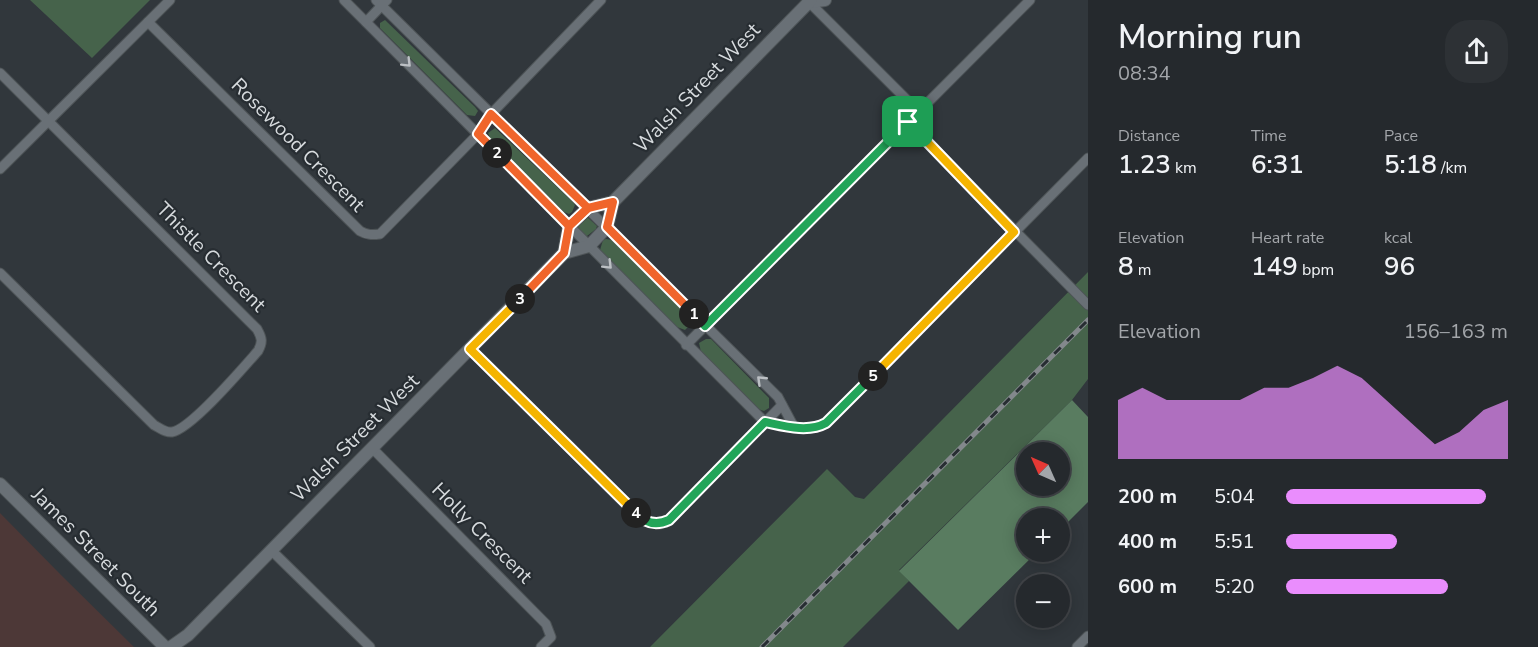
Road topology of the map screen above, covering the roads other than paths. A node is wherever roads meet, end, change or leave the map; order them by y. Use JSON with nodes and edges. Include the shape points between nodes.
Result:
{"nodes":[{"id":1,"x":170,"y":0,"type":"edge"},
{"id":2,"x":344,"y":0,"type":"edge"},
{"id":3,"x":601,"y":0,"type":"edge"},
{"id":4,"x":825,"y":0,"type":"edge"},
{"id":5,"x":1030,"y":0,"type":"edge"},
{"id":6,"x":809,"y":1,"type":"edge"},
{"id":7,"x":382,"y":2,"type":"edge"},
{"id":8,"x":366,"y":21,"type":"junction"},
{"id":9,"x":148,"y":22,"type":"junction"},
{"id":10,"x":0,"y":73,"type":"edge"},
{"id":11,"x":918,"y":111,"type":"junction"},
{"id":12,"x":491,"y":114,"type":"junction"},
{"id":13,"x":48,"y":121,"type":"junction"},
{"id":14,"x":908,"y":122,"type":"junction"},
{"id":15,"x":478,"y":134,"type":"junction"},
{"id":16,"x":1088,"y":158,"type":"edge"},
{"id":17,"x":0,"y":169,"type":"edge"},
{"id":18,"x":613,"y":202,"type":"junction"},
{"id":19,"x":588,"y":208,"type":"junction"},
{"id":20,"x":569,"y":226,"type":"junction"},
{"id":21,"x":607,"y":227,"type":"junction"},
{"id":22,"x":1014,"y":232,"type":"junction"},
{"id":23,"x":588,"y":246,"type":"junction"},
{"id":24,"x":564,"y":253,"type":"junction"},
{"id":25,"x":0,"y":273,"type":"edge"},
{"id":26,"x":1088,"y":305,"type":"edge"},
{"id":27,"x":705,"y":326,"type":"junction"},
{"id":28,"x":686,"y":345,"type":"junction"},
{"id":29,"x":470,"y":349,"type":"junction"},
{"id":30,"x":782,"y":405,"type":"junction"},
{"id":31,"x":765,"y":422,"type":"junction"},
{"id":32,"x":794,"y":428,"type":"junction"},
{"id":33,"x":372,"y":448,"type":"junction"},
{"id":34,"x":0,"y":484,"type":"edge"},
{"id":35,"x":271,"y":550,"type":"junction"},
{"id":36,"x":1088,"y":636,"type":"edge"},
{"id":37,"x":165,"y":647,"type":"edge"},
{"id":38,"x":171,"y":647,"type":"edge"},
{"id":39,"x":370,"y":647,"type":"edge"},
{"id":40,"x":541,"y":647,"type":"edge"},
{"id":41,"x":1077,"y":647,"type":"edge"}],
"edges":[{"from":1,"to":9,"type":"street"},
{"from":2,"to":8,"type":"street"},
{"from":3,"to":12,"type":"street","name":"Rosewood Crescent"},
{"from":4,"to":6,"type":"street"},
{"from":5,"to":11,"type":"street"},
{"from":6,"to":11,"type":"street"},
{"from":6,"to":18,"type":"street","name":"Walsh Street West"},
{"from":7,"to":8,"type":"street"},
{"from":7,"to":12,"type":"street"},
{"from":8,"to":15,"type":"street","one_way":true},
{"from":9,"to":13,"type":"street"},
{"from":9,"to":15,"type":"street","name":"Rosewood Crescent","via":[[367,235],[380,234]]},
{"from":10,"to":13,"type":"street"},
{"from":11,"to":14,"type":"street"},
{"from":12,"to":15,"type":"street","name":"Rosewood Crescent"},
{"from":12,"to":19,"type":"street"},
{"from":13,"to":17,"type":"street"},
{"from":13,"to":25,"type":"street","name":"Thistle Crescent","via":[[250,322],[262,337],[262,344],[189,423],[171,432],[164,431]]},
{"from":14,"to":22,"type":"street"},
{"from":14,"to":27,"type":"street"},
{"from":15,"to":20,"type":"street"},
{"from":16,"to":22,"type":"street"},
{"from":18,"to":19,"type":"street"},
{"from":18,"to":21,"type":"street"},
{"from":19,"to":20,"type":"street"},
{"from":19,"to":21,"type":"street"},
{"from":20,"to":23,"type":"street"},
{"from":20,"to":24,"type":"street"},
{"from":21,"to":23,"type":"street","name":"Walsh Street West"},
{"from":21,"to":27,"type":"street"},
{"from":22,"to":26,"type":"street"},
{"from":22,"to":32,"type":"street","via":[[836,413],[820,426]]},
{"from":23,"to":24,"type":"street","name":"Walsh Street West"},
{"from":23,"to":28,"type":"street","one_way":true},
{"from":24,"to":29,"type":"street","name":"Walsh Street West"},
{"from":27,"to":28,"type":"street"},
{"from":30,"to":27,"type":"street","one_way":true},
{"from":28,"to":31,"type":"street"},
{"from":29,"to":31,"type":"street","via":[[639,517],[649,522],[660,524],[669,520]]},
{"from":29,"to":33,"type":"street","name":"Walsh Street West"},
{"from":30,"to":31,"type":"street"},
{"from":30,"to":32,"type":"street"},
{"from":31,"to":32,"type":"street"},
{"from":33,"to":35,"type":"street","name":"Walsh Street West"},
{"from":33,"to":40,"type":"street","name":"Holly Crescent","via":[[546,624],[551,637]]},
{"from":34,"to":37,"type":"street","name":"James Street South"},
{"from":35,"to":38,"type":"street","name":"Walsh Street West","via":[[188,635]]},
{"from":35,"to":39,"type":"street"},
{"from":36,"to":41,"type":"street"}]}
